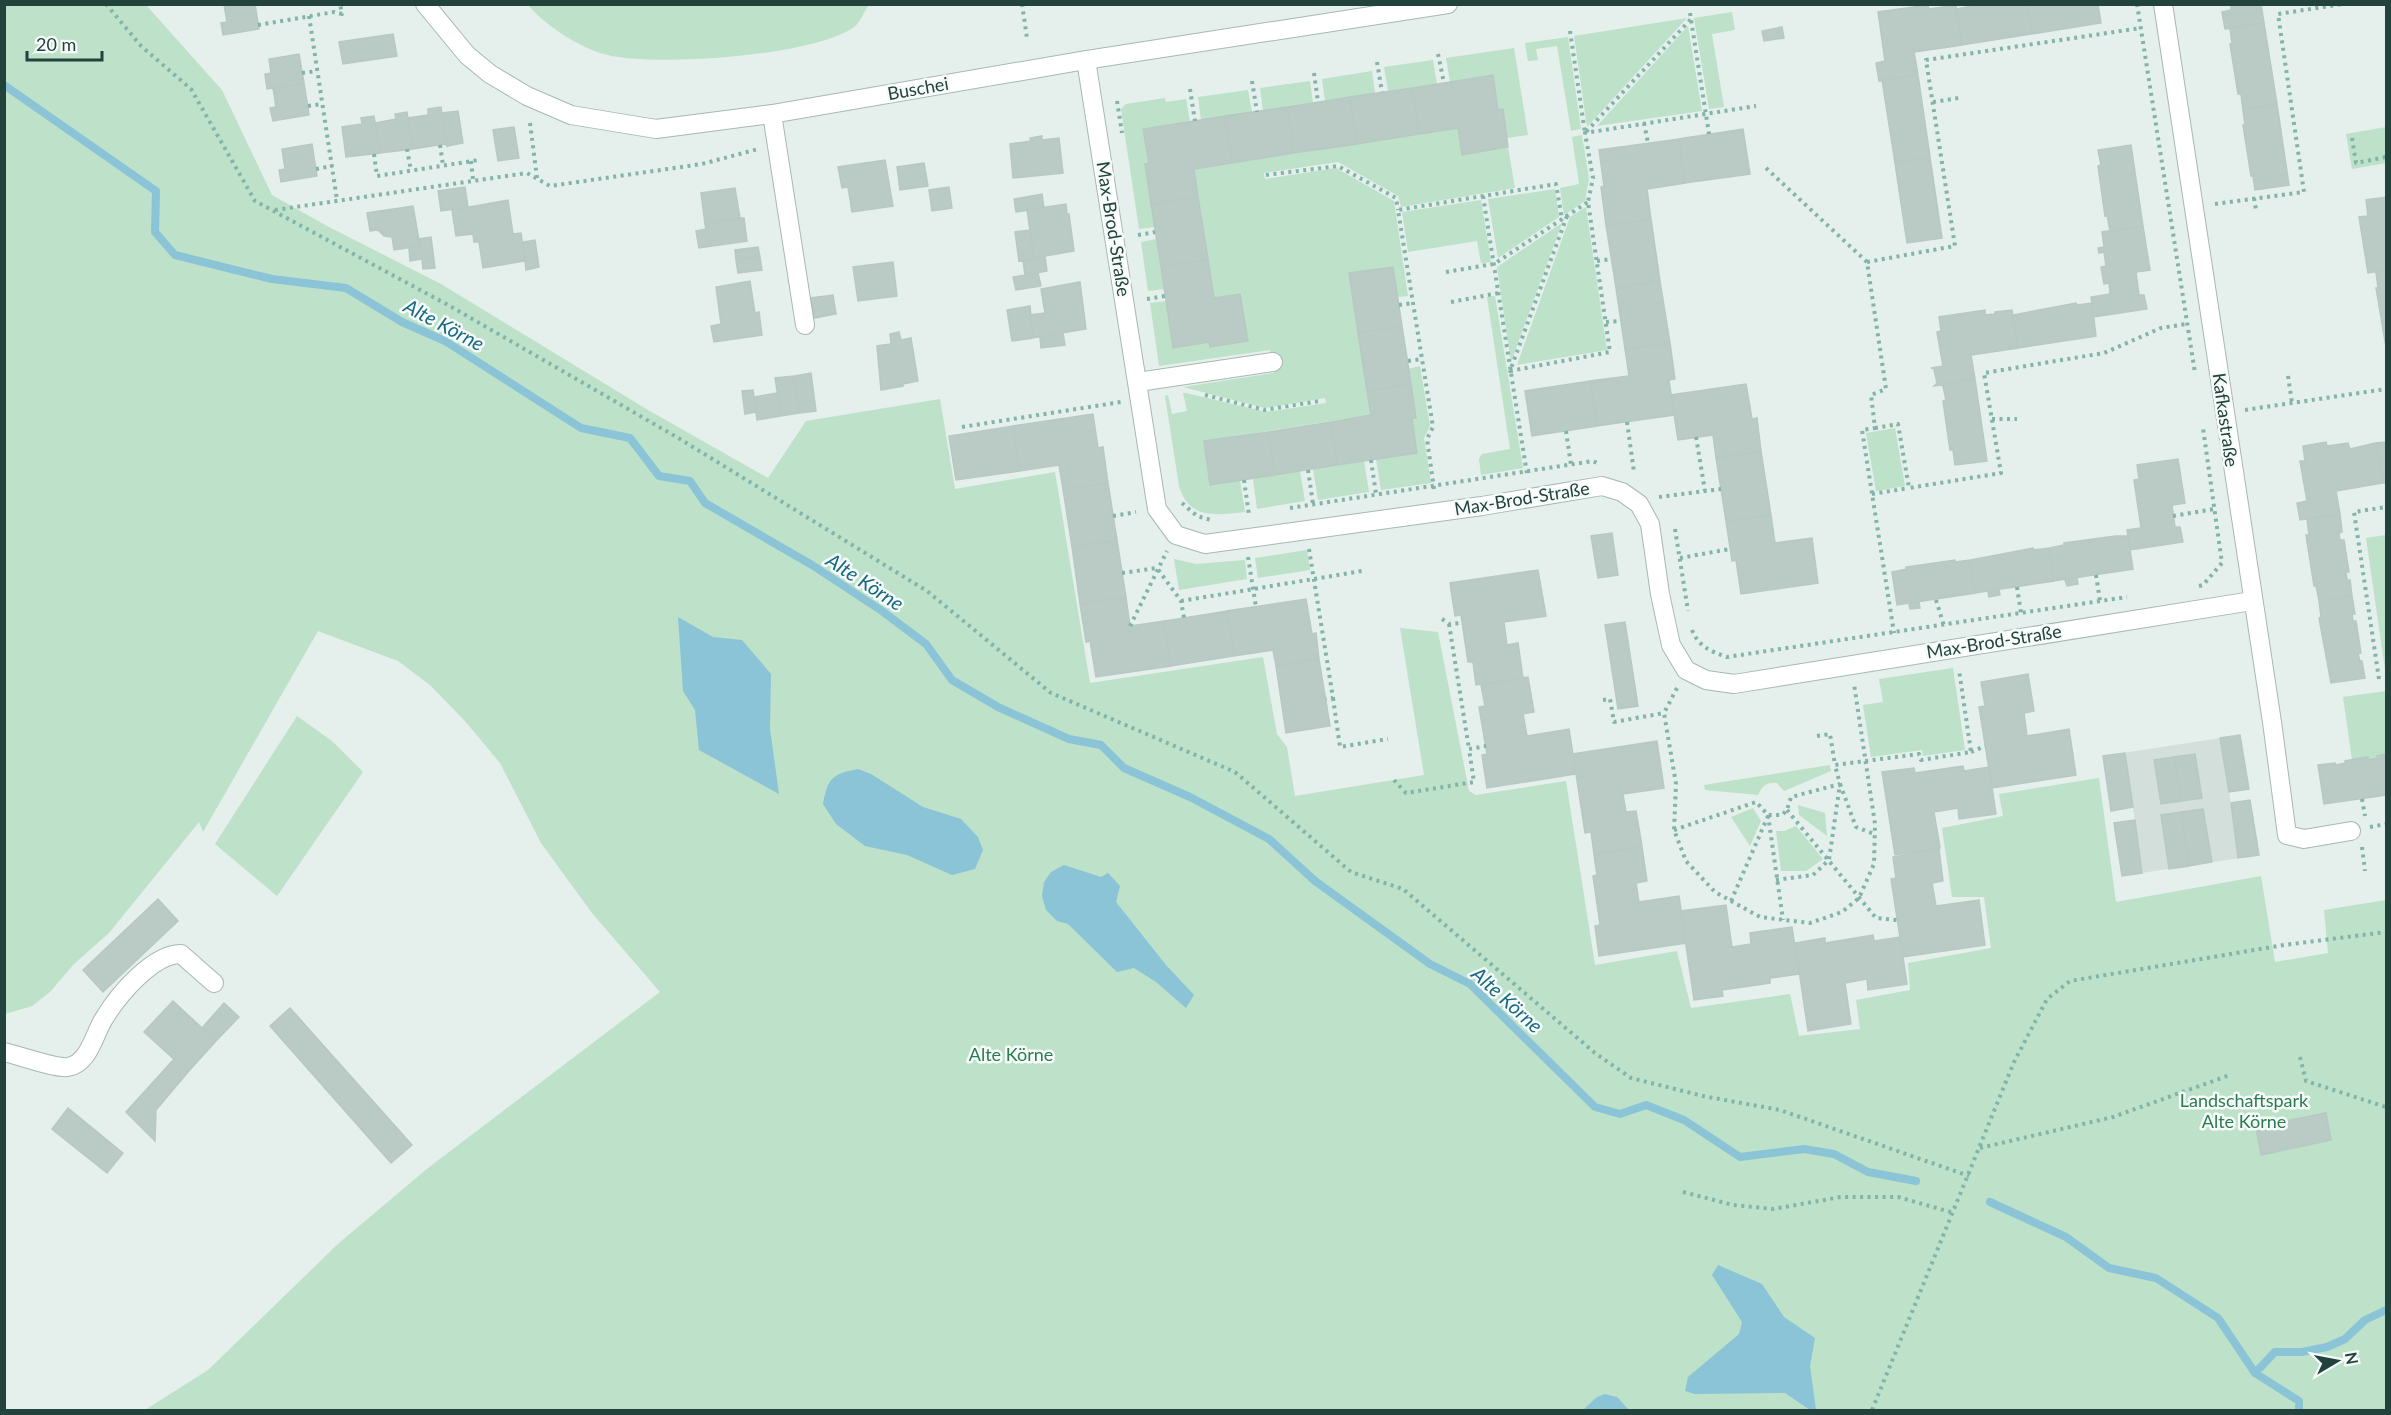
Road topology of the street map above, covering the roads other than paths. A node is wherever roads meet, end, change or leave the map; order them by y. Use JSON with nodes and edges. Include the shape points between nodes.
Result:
{"nodes":[{"id":1,"x":425,"y":4,"type":"edge"},
{"id":2,"x":1448,"y":4,"type":"edge"},
{"id":3,"x":2163,"y":4,"type":"edge"},
{"id":4,"x":1355,"y":12,"type":"edge"},
{"id":5,"x":1086,"y":60,"type":"junction"},
{"id":6,"x":772,"y":114,"type":"junction"},
{"id":7,"x":805,"y":325,"type":"dead end"},
{"id":8,"x":1273,"y":362,"type":"dead end"},
{"id":9,"x":1138,"y":382,"type":"junction"},
{"id":10,"x":2252,"y":601,"type":"junction"},
{"id":11,"x":2351,"y":831,"type":"dead end"},
{"id":12,"x":214,"y":983,"type":"dead end"},
{"id":13,"x":4,"y":1052,"type":"edge"}],
"edges":[{"from":1,"to":6,"type":"street","name":"Buschei","via":[[467,55],[489,74],[571,115],[656,129]]},
{"from":2,"to":4,"type":"street","name":"Buschei"},
{"from":3,"to":10,"type":"street","name":"Kafkastraße"},
{"from":4,"to":5,"type":"street","name":"Buschei"},
{"from":5,"to":6,"type":"street","name":"Buschei"},
{"from":5,"to":9,"type":"street","name":"Max-Brod-Straße"},
{"from":6,"to":7,"type":"street"},
{"from":8,"to":9,"type":"street"},
{"from":9,"to":10,"type":"street","name":"Max-Brod-Straße","via":[[1157,509],[1176,535],[1205,544],[1602,486],[1622,492],[1639,504],[1650,524],[1671,645],[1686,670],[1706,680],[1734,684]]},
{"from":10,"to":11,"type":"street","name":"Kafkastraße","via":[[2287,835],[2304,839]]},
{"from":12,"to":13,"type":"street","via":[[181,954],[172,954],[126,988],[78,1063],[66,1068]]}]}
